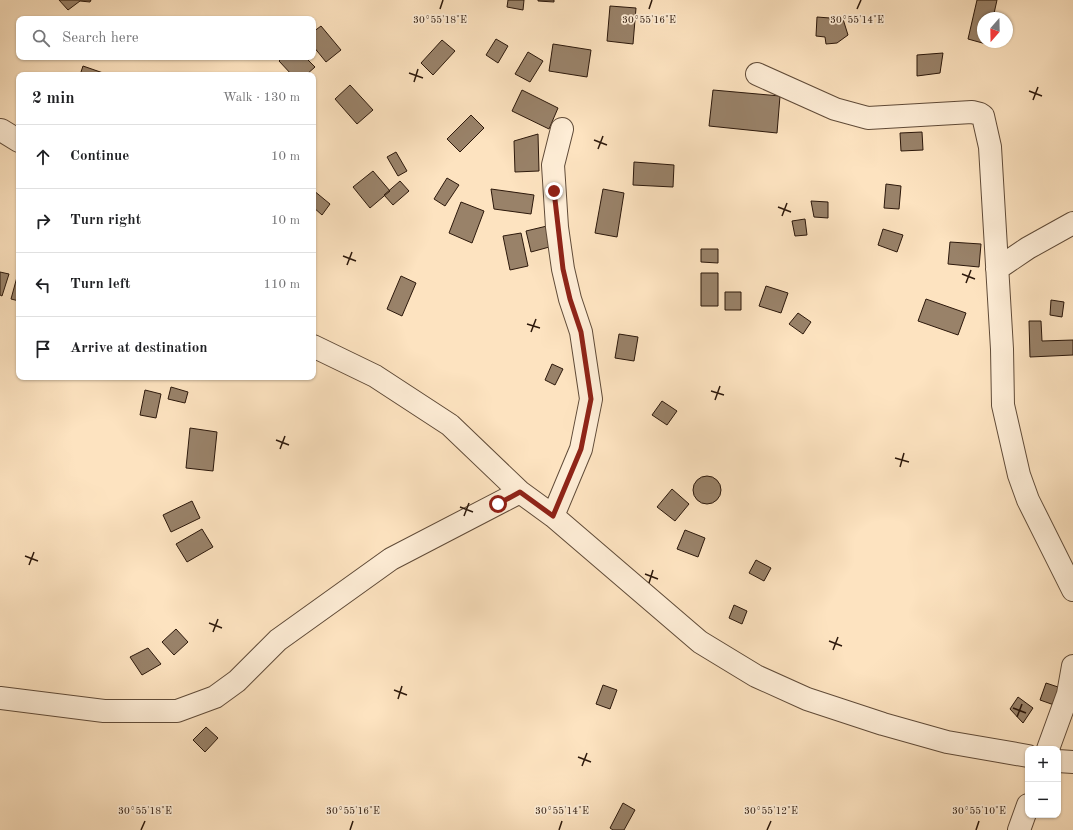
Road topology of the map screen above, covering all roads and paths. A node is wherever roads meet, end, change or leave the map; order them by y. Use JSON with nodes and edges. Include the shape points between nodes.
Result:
{"nodes":[{"id":1,"x":757,"y":74,"type":"dead end"},
{"id":2,"x":562,"y":129,"type":"dead end"},
{"id":3,"x":1073,"y":223,"type":"edge"},
{"id":4,"x":997,"y":269,"type":"junction"},
{"id":5,"x":316,"y":347,"type":"edge"},
{"id":6,"x":520,"y":492,"type":"junction"},
{"id":7,"x":553,"y":516,"type":"junction"},
{"id":8,"x":1073,"y":590,"type":"edge"},
{"id":9,"x":1073,"y":666,"type":"edge"},
{"id":10,"x":0,"y":698,"type":"edge"},
{"id":11,"x":1049,"y":746,"type":"edge"},
{"id":12,"x":1025,"y":755,"type":"edge"},
{"id":13,"x":1061,"y":761,"type":"edge"},
{"id":14,"x":1073,"y":762,"type":"edge"},
{"id":15,"x":1025,"y":813,"type":"edge"},
{"id":16,"x":1019,"y":830,"type":"edge"}],
"edges":[{"from":1,"to":4,"type":"street","via":[[835,109],[868,118],[972,112],[980,114],[984,119],[990,147]]},
{"from":2,"to":7,"type":"street","via":[[553,165],[557,227],[563,269],[581,332],[591,399],[581,449]]},
{"from":3,"to":4,"type":"street"},
{"from":4,"to":8,"type":"street","via":[[1003,405],[1010,441],[1028,500]]},
{"from":5,"to":6,"type":"street","via":[[376,376],[450,425]]},
{"from":6,"to":7,"type":"street"},
{"from":6,"to":10,"type":"street","via":[[391,559],[278,640],[237,681],[215,697],[177,711],[104,711]]},
{"from":7,"to":12,"type":"street","via":[[700,642],[756,676],[807,699],[883,724],[947,742]]},
{"from":9,"to":11,"type":"street","via":[[1068,694]]},
{"from":13,"to":14,"type":"street"},
{"from":15,"to":16,"type":"street"}]}
